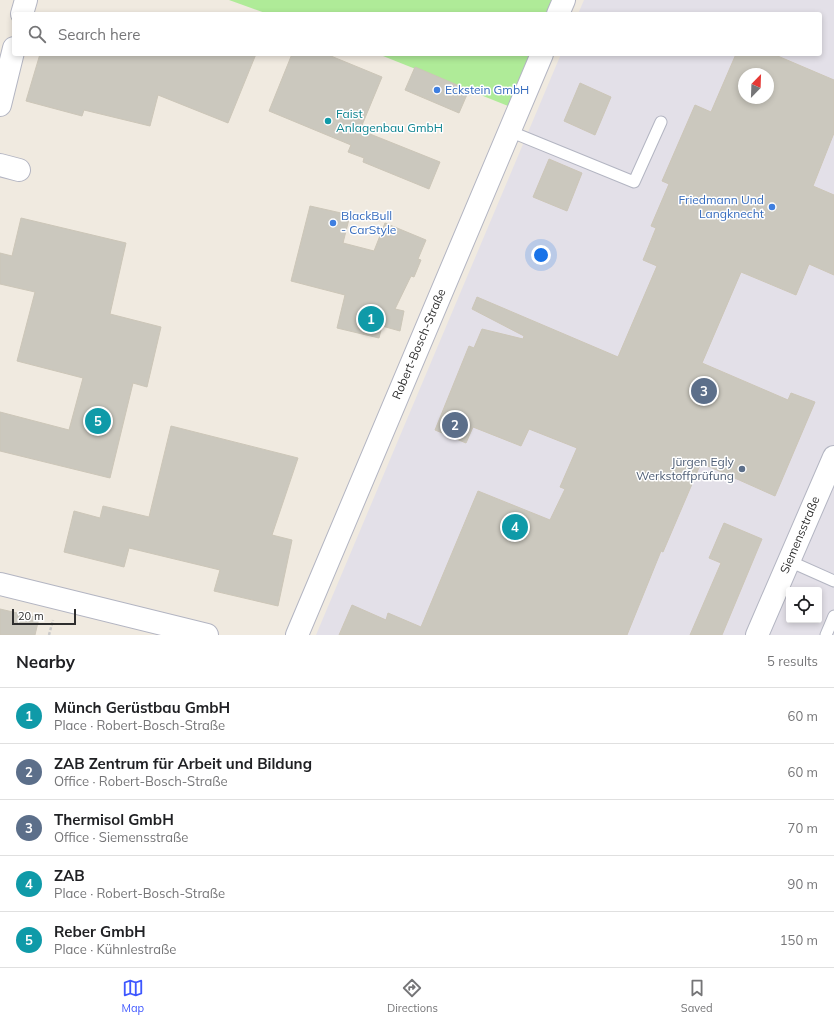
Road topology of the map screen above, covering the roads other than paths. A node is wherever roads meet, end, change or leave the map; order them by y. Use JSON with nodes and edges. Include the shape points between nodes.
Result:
{"nodes":[{"id":1,"x":26,"y":0,"type":"edge"},
{"id":2,"x":564,"y":0,"type":"edge"},
{"id":3,"x":23,"y":12,"type":"edge"},
{"id":4,"x":559,"y":12,"type":"edge"},
{"id":5,"x":12,"y":56,"type":"edge"},
{"id":6,"x":541,"y":56,"type":"edge"},
{"id":7,"x":0,"y":105,"type":"edge"},
{"id":8,"x":661,"y":122,"type":"dead end"},
{"id":9,"x":509,"y":130,"type":"junction"},
{"id":10,"x":834,"y":457,"type":"edge"},
{"id":11,"x":789,"y":561,"type":"junction"},
{"id":12,"x":834,"y":581,"type":"edge"},
{"id":13,"x":0,"y":584,"type":"edge"},
{"id":14,"x":834,"y":616,"type":"edge"},
{"id":15,"x":207,"y":635,"type":"edge"},
{"id":16,"x":297,"y":635,"type":"edge"},
{"id":17,"x":757,"y":635,"type":"edge"},
{"id":18,"x":826,"y":635,"type":"edge"}],
"edges":[{"from":1,"to":3,"type":"street"},
{"from":2,"to":4,"type":"street"},
{"from":5,"to":7,"type":"street"},
{"from":6,"to":9,"type":"street","name":"Robert-Bosch-Straße"},
{"from":8,"to":9,"type":"lane","via":[[634,182]]},
{"from":9,"to":16,"type":"street","name":"Robert-Bosch-Straße"},
{"from":10,"to":11,"type":"street","name":"Siemensstraße"},
{"from":11,"to":12,"type":"lane"},
{"from":11,"to":17,"type":"street","name":"Siemensstraße"},
{"from":13,"to":15,"type":"street"},
{"from":14,"to":18,"type":"lane"}]}
